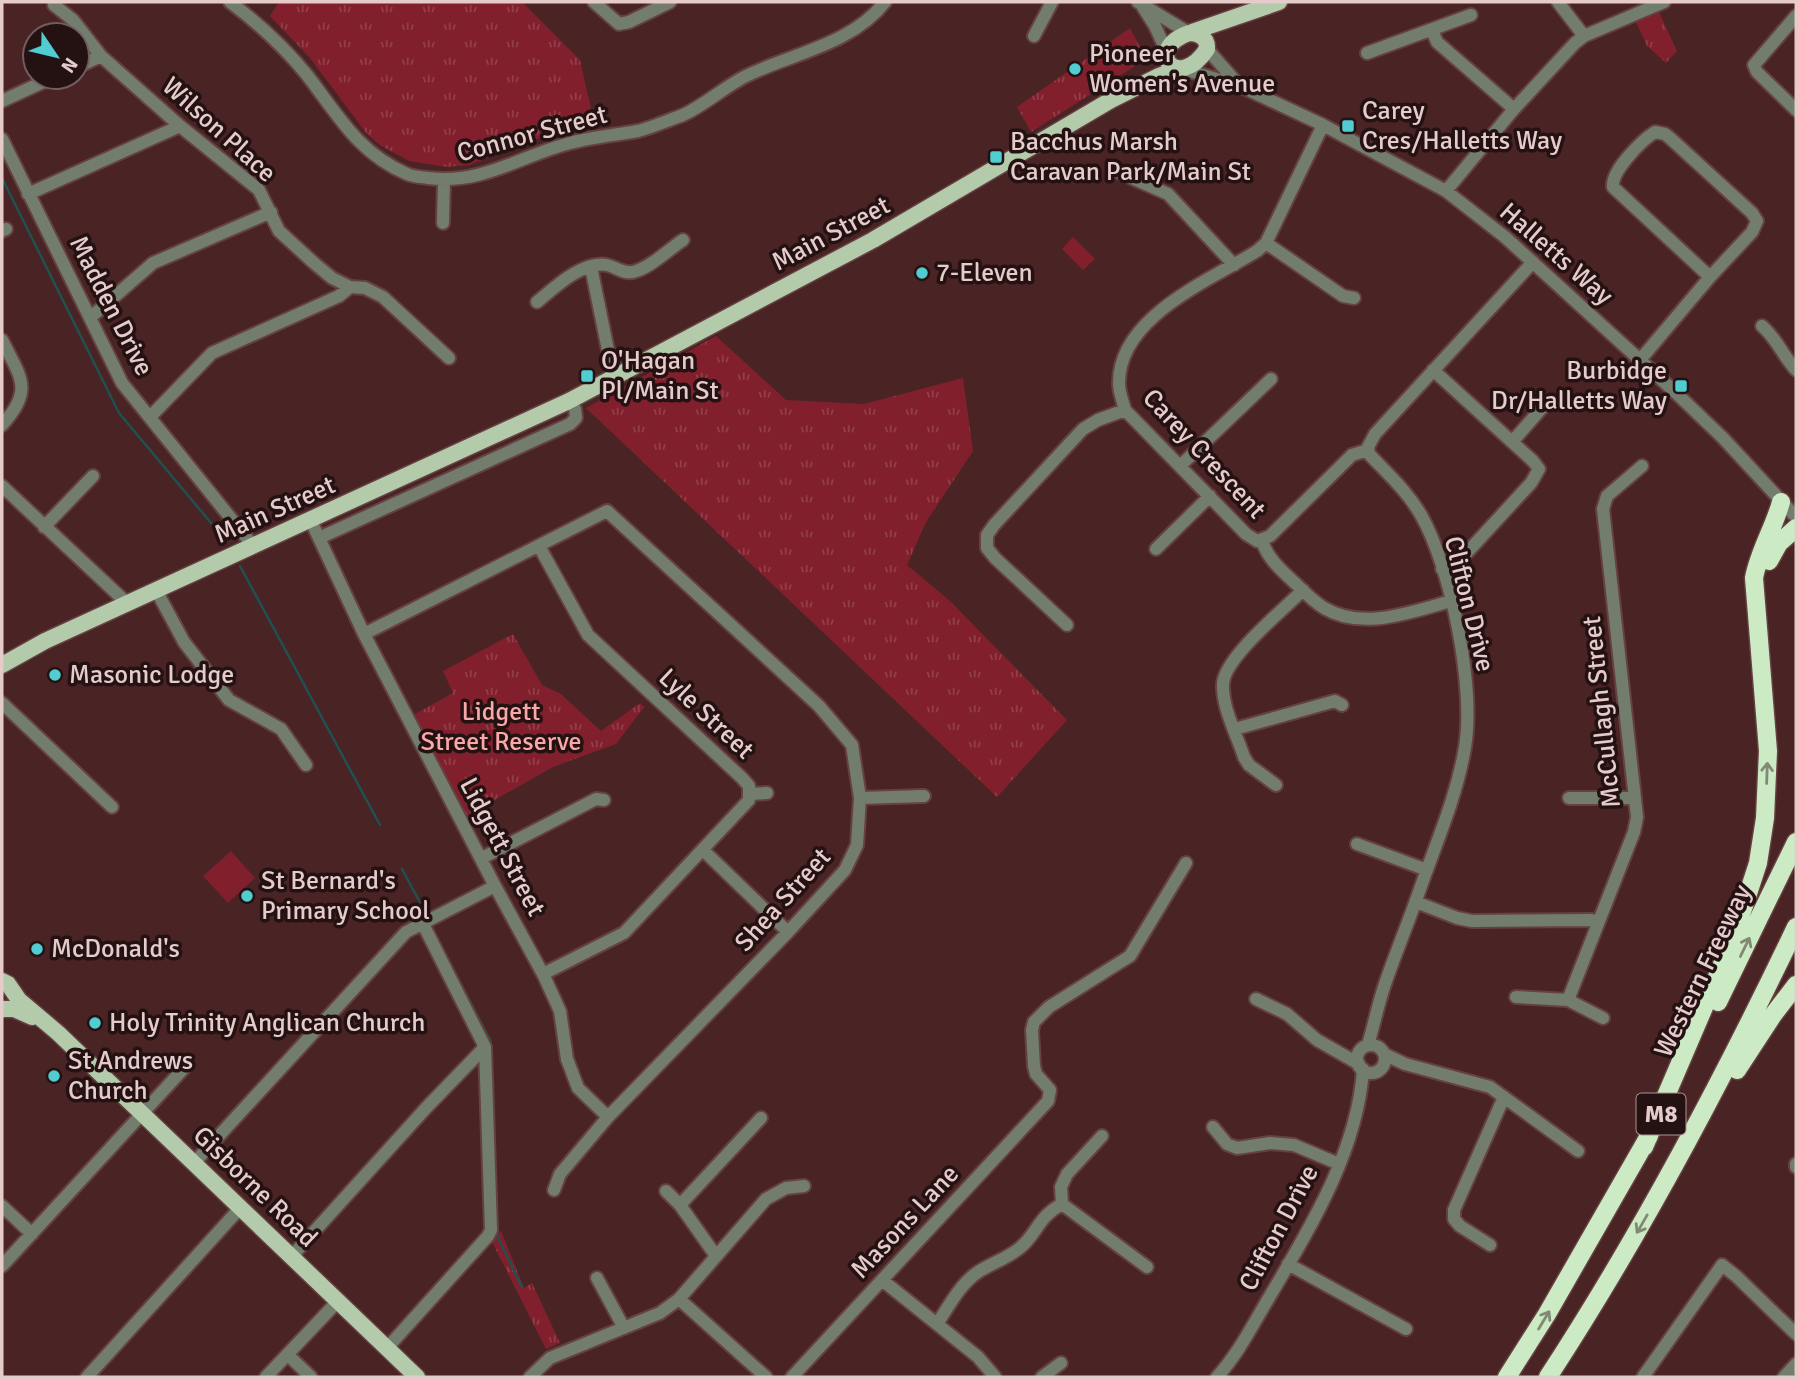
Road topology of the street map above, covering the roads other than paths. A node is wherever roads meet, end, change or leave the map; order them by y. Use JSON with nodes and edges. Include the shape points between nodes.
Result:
{"nodes":[{"id":1,"x":230,"y":2,"type":"edge"},
{"id":2,"x":594,"y":2,"type":"edge"},
{"id":3,"x":670,"y":2,"type":"edge"},
{"id":4,"x":885,"y":2,"type":"edge"},
{"id":5,"x":1052,"y":2,"type":"edge"},
{"id":6,"x":1278,"y":2,"type":"edge"},
{"id":7,"x":1558,"y":2,"type":"edge"},
{"id":8,"x":1664,"y":2,"type":"edge"},
{"id":9,"x":1139,"y":3,"type":"edge"},
{"id":10,"x":54,"y":5,"type":"dead end"},
{"id":11,"x":1471,"y":15,"type":"dead end"},
{"id":12,"x":1796,"y":16,"type":"edge"},
{"id":13,"x":1432,"y":30,"type":"junction"},
{"id":14,"x":1190,"y":32,"type":"junction"},
{"id":15,"x":1034,"y":36,"type":"dead end"},
{"id":16,"x":1584,"y":36,"type":"junction"},
{"id":17,"x":1207,"y":47,"type":"junction"},
{"id":18,"x":1166,"y":51,"type":"junction"},
{"id":19,"x":1367,"y":53,"type":"dead end"},
{"id":20,"x":101,"y":56,"type":"junction"},
{"id":21,"x":91,"y":61,"type":"edge"},
{"id":22,"x":1180,"y":69,"type":"junction"},
{"id":23,"x":1240,"y":86,"type":"junction"},
{"id":24,"x":24,"y":91,"type":"edge"},
{"id":25,"x":1111,"y":100,"type":"junction"},
{"id":26,"x":2,"y":101,"type":"edge"},
{"id":27,"x":1514,"y":109,"type":"junction"},
{"id":28,"x":1796,"y":110,"type":"edge"},
{"id":29,"x":1323,"y":125,"type":"junction"},
{"id":30,"x":180,"y":126,"type":"junction"},
{"id":31,"x":2,"y":139,"type":"edge"},
{"id":32,"x":1116,"y":171,"type":"dead end"},
{"id":33,"x":444,"y":180,"type":"junction"},
{"id":34,"x":1446,"y":191,"type":"junction"},
{"id":35,"x":28,"y":194,"type":"junction"},
{"id":36,"x":271,"y":212,"type":"junction"},
{"id":37,"x":443,"y":223,"type":"dead end"},
{"id":38,"x":683,"y":240,"type":"dead end"},
{"id":39,"x":1266,"y":243,"type":"junction"},
{"id":40,"x":1533,"y":262,"type":"junction"},
{"id":41,"x":1234,"y":265,"type":"junction"},
{"id":42,"x":591,"y":267,"type":"junction"},
{"id":43,"x":1710,"y":277,"type":"junction"},
{"id":44,"x":350,"y":287,"type":"junction"},
{"id":45,"x":1354,"y":298,"type":"dead end"},
{"id":46,"x":537,"y":302,"type":"dead end"},
{"id":47,"x":91,"y":317,"type":"junction"},
{"id":48,"x":1762,"y":327,"type":"dead end"},
{"id":49,"x":2,"y":340,"type":"edge"},
{"id":50,"x":449,"y":358,"type":"dead end"},
{"id":51,"x":1640,"y":360,"type":"junction"},
{"id":52,"x":1433,"y":370,"type":"junction"},
{"id":53,"x":1796,"y":370,"type":"edge"},
{"id":54,"x":619,"y":375,"type":"junction"},
{"id":55,"x":1271,"y":379,"type":"dead end"},
{"id":56,"x":569,"y":401,"type":"junction"},
{"id":57,"x":1548,"y":401,"type":"dead end"},
{"id":58,"x":1125,"y":410,"type":"junction"},
{"id":59,"x":150,"y":417,"type":"junction"},
{"id":60,"x":2,"y":425,"type":"edge"},
{"id":61,"x":1512,"y":442,"type":"junction"},
{"id":62,"x":1368,"y":450,"type":"junction"},
{"id":63,"x":1180,"y":466,"type":"junction"},
{"id":64,"x":1642,"y":466,"type":"dead end"},
{"id":65,"x":93,"y":476,"type":"dead end"},
{"id":66,"x":4,"y":492,"type":"edge"},
{"id":67,"x":1210,"y":496,"type":"junction"},
{"id":68,"x":1781,"y":502,"type":"junction"},
{"id":69,"x":1796,"y":517,"type":"edge"},
{"id":70,"x":311,"y":521,"type":"junction"},
{"id":71,"x":44,"y":527,"type":"junction"},
{"id":72,"x":1796,"y":528,"type":"edge"},
{"id":73,"x":319,"y":538,"type":"junction"},
{"id":74,"x":1262,"y":541,"type":"junction"},
{"id":75,"x":538,"y":546,"type":"junction"},
{"id":76,"x":254,"y":547,"type":"junction"},
{"id":77,"x":1156,"y":549,"type":"dead end"},
{"id":78,"x":1442,"y":569,"type":"junction"},
{"id":79,"x":156,"y":590,"type":"junction"},
{"id":80,"x":1303,"y":590,"type":"junction"},
{"id":81,"x":1451,"y":601,"type":"junction"},
{"id":82,"x":128,"y":604,"type":"junction"},
{"id":83,"x":1067,"y":625,"type":"dead end"},
{"id":84,"x":364,"y":634,"type":"junction"},
{"id":85,"x":1760,"y":655,"type":"junction"},
{"id":86,"x":2,"y":665,"type":"edge"},
{"id":87,"x":2,"y":703,"type":"edge"},
{"id":88,"x":1342,"y":705,"type":"dead end"},
{"id":89,"x":1235,"y":729,"type":"junction"},
{"id":90,"x":306,"y":765,"type":"dead end"},
{"id":91,"x":1276,"y":785,"type":"dead end"},
{"id":92,"x":767,"y":793,"type":"dead end"},
{"id":93,"x":749,"y":794,"type":"junction"},
{"id":94,"x":924,"y":796,"type":"dead end"},
{"id":95,"x":859,"y":798,"type":"junction"},
{"id":96,"x":1569,"y":798,"type":"dead end"},
{"id":97,"x":1635,"y":798,"type":"junction"},
{"id":98,"x":604,"y":800,"type":"dead end"},
{"id":99,"x":112,"y":807,"type":"dead end"},
{"id":100,"x":1796,"y":842,"type":"edge"},
{"id":101,"x":1357,"y":844,"type":"dead end"},
{"id":102,"x":703,"y":850,"type":"junction"},
{"id":103,"x":482,"y":858,"type":"junction"},
{"id":104,"x":1186,"y":863,"type":"dead end"},
{"id":105,"x":1427,"y":870,"type":"junction"},
{"id":106,"x":495,"y":886,"type":"junction"},
{"id":107,"x":1416,"y":902,"type":"junction"},
{"id":108,"x":1598,"y":923,"type":"junction"},
{"id":109,"x":423,"y":924,"type":"junction"},
{"id":110,"x":1796,"y":927,"type":"edge"},
{"id":111,"x":788,"y":932,"type":"junction"},
{"id":112,"x":544,"y":974,"type":"junction"},
{"id":113,"x":1796,"y":985,"type":"edge"},
{"id":114,"x":7,"y":987,"type":"edge"},
{"id":115,"x":1516,"y":997,"type":"dead end"},
{"id":116,"x":1256,"y":999,"type":"dead end"},
{"id":117,"x":1568,"y":1000,"type":"junction"},
{"id":118,"x":2,"y":1009,"type":"edge"},
{"id":119,"x":1603,"y":1018,"type":"dead end"},
{"id":120,"x":58,"y":1033,"type":"junction"},
{"id":121,"x":485,"y":1047,"type":"junction"},
{"id":122,"x":1373,"y":1049,"type":"junction"},
{"id":123,"x":1337,"y":1051,"type":"junction"},
{"id":124,"x":1405,"y":1064,"type":"junction"},
{"id":125,"x":185,"y":1066,"type":"dead end"},
{"id":126,"x":1369,"y":1068,"type":"junction"},
{"id":127,"x":1504,"y":1097,"type":"junction"},
{"id":128,"x":142,"y":1113,"type":"junction"},
{"id":129,"x":608,"y":1117,"type":"junction"},
{"id":130,"x":761,"y":1118,"type":"dead end"},
{"id":131,"x":1213,"y":1127,"type":"dead end"},
{"id":132,"x":1102,"y":1136,"type":"dead end"},
{"id":133,"x":1644,"y":1147,"type":"junction"},
{"id":134,"x":1577,"y":1151,"type":"dead end"},
{"id":135,"x":194,"y":1163,"type":"junction"},
{"id":136,"x":1339,"y":1164,"type":"junction"},
{"id":137,"x":1676,"y":1164,"type":"junction"},
{"id":138,"x":804,"y":1186,"type":"dead end"},
{"id":139,"x":554,"y":1190,"type":"dead end"},
{"id":140,"x":666,"y":1191,"type":"dead end"},
{"id":141,"x":1062,"y":1204,"type":"junction"},
{"id":142,"x":680,"y":1205,"type":"junction"},
{"id":143,"x":2,"y":1206,"type":"edge"},
{"id":144,"x":241,"y":1207,"type":"junction"},
{"id":145,"x":32,"y":1234,"type":"junction"},
{"id":146,"x":1490,"y":1245,"type":"dead end"},
{"id":147,"x":292,"y":1256,"type":"junction"},
{"id":148,"x":716,"y":1256,"type":"junction"},
{"id":149,"x":1288,"y":1264,"type":"junction"},
{"id":150,"x":2,"y":1266,"type":"edge"},
{"id":151,"x":1147,"y":1267,"type":"dead end"},
{"id":152,"x":597,"y":1278,"type":"dead end"},
{"id":153,"x":882,"y":1280,"type":"junction"},
{"id":154,"x":680,"y":1299,"type":"junction"},
{"id":155,"x":339,"y":1300,"type":"junction"},
{"id":156,"x":937,"y":1324,"type":"junction"},
{"id":157,"x":624,"y":1328,"type":"junction"},
{"id":158,"x":1406,"y":1329,"type":"dead end"},
{"id":159,"x":1796,"y":1334,"type":"edge"},
{"id":160,"x":388,"y":1347,"type":"junction"},
{"id":161,"x":288,"y":1355,"type":"junction"},
{"id":162,"x":1061,"y":1363,"type":"dead end"},
{"id":163,"x":1796,"y":1364,"type":"edge"},
{"id":164,"x":87,"y":1377,"type":"edge"},
{"id":165,"x":266,"y":1377,"type":"edge"},
{"id":166,"x":311,"y":1377,"type":"edge"},
{"id":167,"x":417,"y":1377,"type":"edge"},
{"id":168,"x":530,"y":1377,"type":"edge"},
{"id":169,"x":766,"y":1377,"type":"edge"},
{"id":170,"x":792,"y":1377,"type":"edge"},
{"id":171,"x":995,"y":1377,"type":"edge"},
{"id":172,"x":1042,"y":1377,"type":"edge"},
{"id":173,"x":1217,"y":1377,"type":"edge"},
{"id":174,"x":1507,"y":1377,"type":"edge"},
{"id":175,"x":1548,"y":1377,"type":"edge"},
{"id":176,"x":1643,"y":1377,"type":"edge"},
{"id":177,"x":1784,"y":1377,"type":"edge"}],
"edges":[{"from":1,"to":33,"type":"street","name":"Connor Street","via":[[276,42],[354,137],[380,160],[410,176]]},
{"from":2,"to":3,"type":"street","via":[[619,24]]},
{"from":4,"to":33,"type":"street","name":"Connor Street","via":[[852,30],[743,77],[685,113],[640,130],[547,149],[484,175]]},
{"from":5,"to":15,"type":"street"},
{"from":6,"to":14,"type":"main road"},
{"from":6,"to":17,"type":"main road","via":[[1233,23]]},
{"from":7,"to":16,"type":"street"},
{"from":8,"to":16,"type":"street"},
{"from":9,"to":14,"type":"street"},
{"from":9,"to":18,"type":"street"},
{"from":10,"to":20,"type":"street","name":"Wilson Place","via":[[73,20]]},
{"from":11,"to":13,"type":"street"},
{"from":12,"to":28,"type":"street","via":[[1754,65]]},
{"from":13,"to":19,"type":"street"},
{"from":13,"to":27,"type":"street","via":[[1437,42]]},
{"from":14,"to":17,"type":"main road","via":[[1202,37]]},
{"from":14,"to":18,"type":"main road","via":[[1178,37]]},
{"from":16,"to":27,"type":"street"},
{"from":17,"to":22,"type":"main road","via":[[1196,62]]},
{"from":17,"to":23,"type":"street","name":"Halletts Way"},
{"from":18,"to":22,"type":"main road","via":[[1168,64]]},
{"from":18,"to":25,"type":"main road","name":"Main Street"},
{"from":20,"to":21,"type":"street"},
{"from":20,"to":30,"type":"street","name":"Wilson Place"},
{"from":22,"to":23,"type":"street","name":"Halletts Way"},
{"from":22,"to":25,"type":"main road","name":"Main Street"},
{"from":23,"to":29,"type":"street","name":"Halletts Way"},
{"from":24,"to":26,"type":"street"},
{"from":25,"to":54,"type":"main road","name":"Main Street","via":[[873,240]]},
{"from":27,"to":34,"type":"street"},
{"from":29,"to":34,"type":"street","name":"Halletts Way"},
{"from":29,"to":39,"type":"street","name":"Carey Crescent"},
{"from":30,"to":35,"type":"street"},
{"from":30,"to":36,"type":"street","name":"Wilson Place","via":[[259,190]]},
{"from":31,"to":35,"type":"street","name":"Madden Drive"},
{"from":32,"to":41,"type":"street","via":[[1168,194]]},
{"from":33,"to":37,"type":"street"},
{"from":34,"to":40,"type":"street","name":"Halletts Way"},
{"from":35,"to":47,"type":"street","name":"Madden Drive"},
{"from":36,"to":44,"type":"street","name":"Wilson Place","via":[[279,231],[332,278]]},
{"from":36,"to":47,"type":"street","via":[[153,263]]},
{"from":38,"to":42,"type":"street","via":[[632,272],[605,264]]},
{"from":39,"to":41,"type":"street","name":"Carey Crescent"},
{"from":39,"to":45,"type":"street","via":[[1343,296]]},
{"from":40,"to":51,"type":"street","name":"Halletts Way"},
{"from":40,"to":52,"type":"street"},
{"from":41,"to":58,"type":"street","name":"Carey Crescent","via":[[1167,306],[1135,334],[1123,359],[1119,384]]},
{"from":42,"to":46,"type":"street","via":[[577,270]]},
{"from":42,"to":54,"type":"street","via":[[609,355]]},
{"from":43,"to":43,"type":"street","via":[[1613,187],[1616,172],[1655,132],[1670,138],[1755,218],[1752,232]]},
{"from":43,"to":51,"type":"street"},
{"from":44,"to":50,"type":"street","name":"Wilson Place","via":[[383,297]]},
{"from":44,"to":59,"type":"street","via":[[212,353]]},
{"from":47,"to":59,"type":"street","name":"Madden Drive","via":[[122,383]]},
{"from":48,"to":53,"type":"street"},
{"from":49,"to":60,"type":"street","via":[[21,378],[22,396],[16,411]]},
{"from":51,"to":68,"type":"street","name":"Halletts Way","via":[[1723,438]]},
{"from":52,"to":61,"type":"street"},
{"from":52,"to":62,"type":"street","via":[[1369,441]]},
{"from":54,"to":56,"type":"main road","name":"Main Street"},
{"from":55,"to":63,"type":"street"},
{"from":56,"to":70,"type":"main road","name":"Main Street"},
{"from":56,"to":73,"type":"street","name":"Main Street","via":[[576,418],[570,424]]},
{"from":57,"to":61,"type":"street"},
{"from":58,"to":63,"type":"street","name":"Carey Crescent"},
{"from":58,"to":83,"type":"street","via":[[1083,429],[988,535],[987,548],[995,558]]},
{"from":59,"to":76,"type":"street","name":"Madden Drive"},
{"from":61,"to":78,"type":"street","via":[[1537,465],[1538,474],[1462,558]]},
{"from":62,"to":74,"type":"street","name":"Carey Crescent","via":[[1352,455]]},
{"from":62,"to":78,"type":"street","name":"Clifton Drive","via":[[1421,515]]},
{"from":63,"to":67,"type":"street","name":"Carey Crescent"},
{"from":64,"to":97,"type":"street","name":"McCullagh Street","via":[[1607,496],[1603,509]]},
{"from":65,"to":71,"type":"street"},
{"from":66,"to":71,"type":"street"},
{"from":67,"to":74,"type":"street","name":"Carey Crescent","via":[[1246,534]]},
{"from":67,"to":77,"type":"street"},
{"from":68,"to":69,"type":"street","name":"Halletts Way"},
{"from":68,"to":85,"type":"highway","via":[[1754,578]]},
{"from":70,"to":73,"type":"street","name":"Lidgett Street"},
{"from":70,"to":76,"type":"main road","name":"Main Street"},
{"from":71,"to":82,"type":"street"},
{"from":72,"to":85,"type":"highway","via":[[1779,543],[1766,567]]},
{"from":73,"to":84,"type":"street","name":"Lidgett Street"},
{"from":74,"to":80,"type":"street","via":[[1270,559]]},
{"from":75,"to":84,"type":"street"},
{"from":75,"to":93,"type":"street","name":"Lyle Street","via":[[588,635],[742,778]]},
{"from":75,"to":95,"type":"street","name":"Shea Street","via":[[607,511],[819,706],[852,745]]},
{"from":76,"to":79,"type":"main road","name":"Main Street"},
{"from":78,"to":81,"type":"street","name":"Clifton Drive"},
{"from":79,"to":82,"type":"main road","name":"Main Street"},
{"from":79,"to":90,"type":"street","via":[[184,642],[229,700],[281,729]]},
{"from":80,"to":81,"type":"street","via":[[1326,609],[1363,619]]},
{"from":80,"to":89,"type":"street","via":[[1244,648],[1224,675],[1224,699]]},
{"from":81,"to":105,"type":"street","name":"Clifton Drive","via":[[1468,703],[1465,747]]},
{"from":82,"to":86,"type":"main road","name":"Main Street"},
{"from":84,"to":103,"type":"street","name":"Lidgett Street"},
{"from":133,"to":85,"type":"highway","one_way":true,"via":[[1720,970],[1758,863],[1768,775]]},
{"from":87,"to":99,"type":"street"},
{"from":88,"to":89,"type":"street","via":[[1335,701]]},
{"from":89,"to":91,"type":"street","via":[[1249,765]]},
{"from":92,"to":93,"type":"street"},
{"from":93,"to":102,"type":"street","name":"Lyle Street","via":[[749,800]]},
{"from":94,"to":95,"type":"street"},
{"from":95,"to":111,"type":"street","name":"Shea Street","via":[[857,845],[845,870]]},
{"from":96,"to":97,"type":"street"},
{"from":97,"to":108,"type":"street","name":"McCullagh Street","via":[[1634,832]]},
{"from":98,"to":103,"type":"street","via":[[596,799]]},
{"from":133,"to":100,"type":"highway","name":"Western Freeway","number":"M8","one_way":true},
{"from":101,"to":105,"type":"street"},
{"from":102,"to":111,"type":"street"},
{"from":102,"to":112,"type":"street","name":"Lyle Street","via":[[624,933]]},
{"from":103,"to":106,"type":"street","name":"Lidgett Street"},
{"from":104,"to":153,"type":"street","name":"Masons Lane","via":[[1130,956],[1049,1007],[1034,1022],[1034,1066],[1050,1096]]},
{"from":105,"to":107,"type":"street","name":"Clifton Drive"},
{"from":106,"to":109,"type":"street"},
{"from":106,"to":112,"type":"street","name":"Lidgett Street"},
{"from":107,"to":108,"type":"street","via":[[1472,921]]},
{"from":107,"to":122,"type":"street","name":"Clifton Drive","via":[[1384,986]]},
{"from":108,"to":117,"type":"street","name":"McCullagh Street"},
{"from":109,"to":121,"type":"street"},
{"from":109,"to":135,"type":"street","via":[[406,932]]},
{"from":110,"to":137,"type":"highway","number":"M8"},
{"from":111,"to":129,"type":"street","name":"Shea Street"},
{"from":112,"to":129,"type":"street","name":"Lidgett Street","via":[[560,1011],[567,1059],[578,1088]]},
{"from":113,"to":137,"type":"highway"},
{"from":114,"to":118,"type":"main road","via":[[10,1002]]},
{"from":114,"to":120,"type":"main road","name":"Gisborne Road"},
{"from":115,"to":117,"type":"street"},
{"from":116,"to":123,"type":"street","via":[[1287,1014]]},
{"from":117,"to":119,"type":"street"},
{"from":118,"to":120,"type":"main road","name":"Gisborne Road","via":[[24,1012]]},
{"from":120,"to":128,"type":"main road","name":"Gisborne Road"},
{"from":121,"to":147,"type":"street"},
{"from":121,"to":160,"type":"street","via":[[491,1230]]},
{"from":122,"to":123,"type":"street"},
{"from":122,"to":124,"type":"street"},
{"from":122,"to":126,"type":"street","via":[[1358,1056]]},
{"from":122,"to":126,"type":"street","via":[[1385,1061]]},
{"from":123,"to":126,"type":"street"},
{"from":124,"to":126,"type":"street"},
{"from":124,"to":127,"type":"street","via":[[1489,1087]]},
{"from":125,"to":128,"type":"street"},
{"from":126,"to":136,"type":"street","name":"Clifton Drive"},
{"from":127,"to":134,"type":"street"},
{"from":127,"to":146,"type":"street","via":[[1454,1210],[1460,1226]]},
{"from":128,"to":135,"type":"main road","name":"Gisborne Road"},
{"from":128,"to":145,"type":"street"},
{"from":129,"to":139,"type":"street","name":"Shea Street","via":[[560,1174]]},
{"from":130,"to":142,"type":"street"},
{"from":131,"to":136,"type":"street","via":[[1227,1144],[1237,1148],[1294,1145]]},
{"from":132,"to":141,"type":"street","via":[[1067,1174],[1061,1187]]},
{"from":174,"to":133,"type":"highway","name":"Western Freeway","number":"M8","one_way":true},
{"from":135,"to":144,"type":"main road","name":"Gisborne Road"},
{"from":136,"to":149,"type":"street","name":"Clifton Drive"},
{"from":137,"to":175,"type":"highway","number":"M8","one_way":true},
{"from":138,"to":148,"type":"street","via":[[786,1188],[766,1199]]},
{"from":140,"to":142,"type":"street"},
{"from":141,"to":151,"type":"street"},
{"from":141,"to":156,"type":"street","via":[[1048,1212],[1023,1245],[976,1273]]},
{"from":142,"to":148,"type":"street"},
{"from":143,"to":145,"type":"street"},
{"from":144,"to":147,"type":"main road","name":"Gisborne Road"},
{"from":144,"to":164,"type":"street"},
{"from":145,"to":150,"type":"street"},
{"from":147,"to":155,"type":"main road","name":"Gisborne Road"},
{"from":148,"to":154,"type":"street"},
{"from":149,"to":158,"type":"street"},
{"from":149,"to":173,"type":"street","name":"Clifton Drive","via":[[1233,1360]]},
{"from":152,"to":157,"type":"street"},
{"from":153,"to":156,"type":"street"},
{"from":153,"to":170,"type":"street","name":"Masons Lane"},
{"from":154,"to":157,"type":"street"},
{"from":154,"to":169,"type":"street"},
{"from":155,"to":160,"type":"main road","name":"Gisborne Road"},
{"from":155,"to":161,"type":"street"},
{"from":156,"to":171,"type":"street"},
{"from":157,"to":168,"type":"street","via":[[550,1358]]},
{"from":159,"to":176,"type":"street","via":[[1722,1265]]},
{"from":160,"to":167,"type":"main road","name":"Gisborne Road"},
{"from":161,"to":165,"type":"street"},
{"from":161,"to":166,"type":"street"},
{"from":162,"to":172,"type":"street"},
{"from":163,"to":177,"type":"street"}]}
